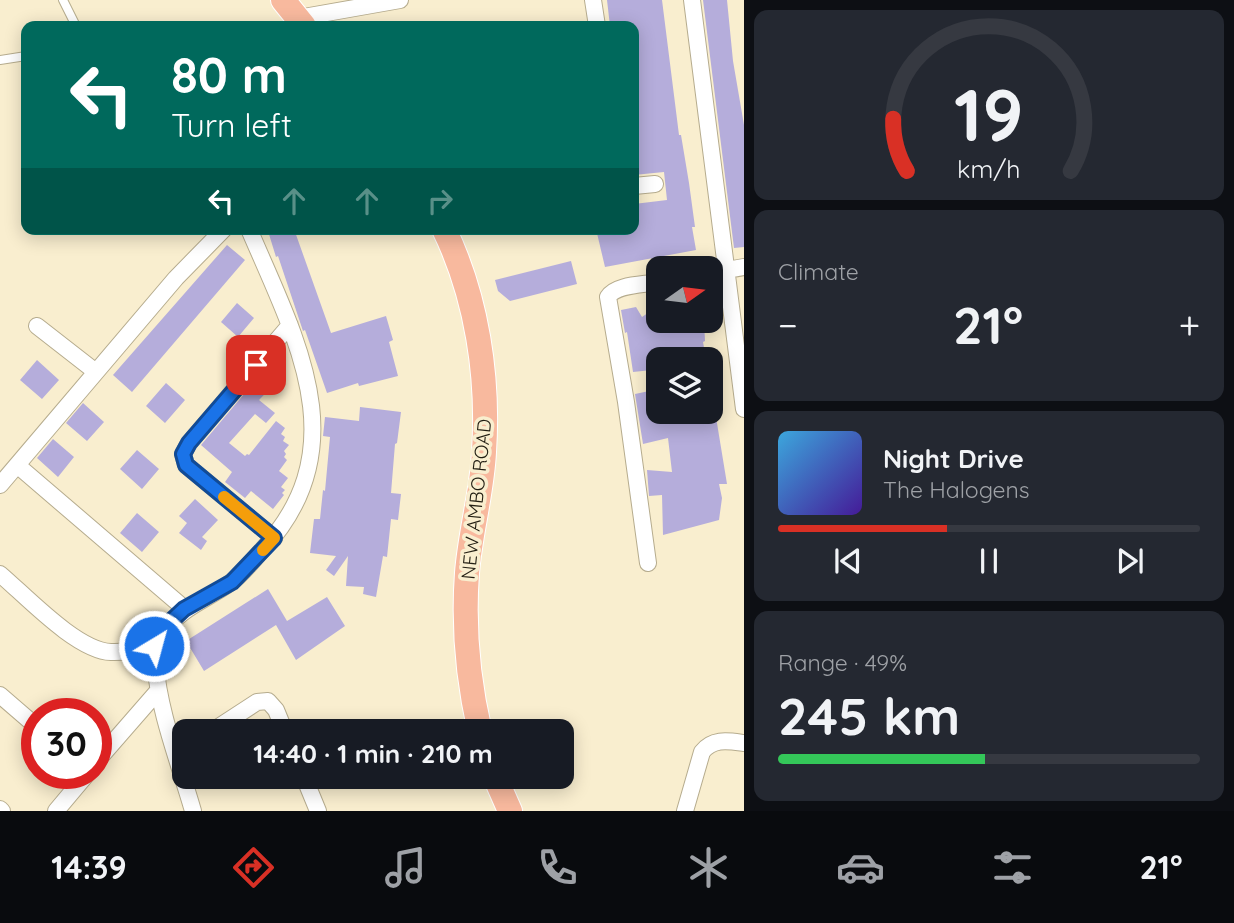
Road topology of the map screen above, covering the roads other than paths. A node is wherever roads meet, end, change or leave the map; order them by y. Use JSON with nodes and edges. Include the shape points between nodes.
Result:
{"nodes":[{"id":1,"x":63,"y":0,"type":"edge"},
{"id":2,"x":400,"y":0,"type":"edge"},
{"id":3,"x":593,"y":0,"type":"edge"},
{"id":4,"x":692,"y":0,"type":"edge"},
{"id":5,"x":295,"y":15,"type":"edge"},
{"id":6,"x":74,"y":21,"type":"edge"},
{"id":7,"x":596,"y":21,"type":"edge"},
{"id":8,"x":21,"y":57,"type":"edge"},
{"id":9,"x":0,"y":60,"type":"edge"},
{"id":10,"x":655,"y":184,"type":"dead end"},
{"id":11,"x":639,"y":186,"type":"edge"},
{"id":12,"x":218,"y":235,"type":"edge"},
{"id":13,"x":252,"y":235,"type":"edge"},
{"id":14,"x":446,"y":235,"type":"edge"},
{"id":15,"x":717,"y":256,"type":"edge"},
{"id":16,"x":744,"y":267,"type":"edge"},
{"id":17,"x":723,"y":270,"type":"edge"},
{"id":18,"x":646,"y":284,"type":"edge"},
{"id":19,"x":723,"y":298,"type":"edge"},
{"id":20,"x":290,"y":325,"type":"junction"},
{"id":21,"x":37,"y":326,"type":"dead end"},
{"id":22,"x":96,"y":372,"type":"junction"},
{"id":23,"x":744,"y":409,"type":"edge"},
{"id":24,"x":17,"y":465,"type":"junction"},
{"id":25,"x":0,"y":485,"type":"edge"},
{"id":26,"x":274,"y":538,"type":"junction"},
{"id":27,"x":648,"y":563,"type":"dead end"},
{"id":28,"x":0,"y":574,"type":"edge"},
{"id":29,"x":184,"y":609,"type":"junction"},
{"id":30,"x":154,"y":646,"type":"junction"},
{"id":31,"x":157,"y":692,"type":"junction"},
{"id":32,"x":0,"y":695,"type":"edge"},
{"id":33,"x":21,"y":713,"type":"edge"},
{"id":34,"x":231,"y":719,"type":"edge"},
{"id":35,"x":280,"y":719,"type":"edge"},
{"id":36,"x":477,"y":719,"type":"edge"},
{"id":37,"x":172,"y":730,"type":"edge"},
{"id":38,"x":744,"y":743,"type":"edge"},
{"id":39,"x":112,"y":744,"type":"edge"},
{"id":40,"x":74,"y":789,"type":"edge"},
{"id":41,"x":188,"y":789,"type":"edge"},
{"id":42,"x":309,"y":789,"type":"edge"},
{"id":43,"x":500,"y":789,"type":"edge"},
{"id":44,"x":56,"y":811,"type":"edge"},
{"id":45,"x":193,"y":811,"type":"edge"},
{"id":46,"x":317,"y":811,"type":"edge"},
{"id":47,"x":510,"y":811,"type":"edge"},
{"id":48,"x":685,"y":811,"type":"edge"}],
"edges":[{"from":1,"to":6,"type":"lane"},
{"from":2,"to":5,"type":"street"},
{"from":3,"to":7,"type":"street"},
{"from":4,"to":15,"type":"street"},
{"from":8,"to":9,"type":"lane"},
{"from":10,"to":11,"type":"street"},
{"from":12,"to":22,"type":"street"},
{"from":13,"to":20,"type":"street"},
{"from":14,"to":36,"type":"main road","name":"NEW AMBO ROAD","via":[[474,317],[486,409],[467,571],[466,614]]},
{"from":16,"to":17,"type":"street"},
{"from":18,"to":27,"type":"street","via":[[618,289],[608,298]]},
{"from":19,"to":23,"type":"street"},
{"from":20,"to":26,"type":"street","via":[[310,389],[312,450],[292,514]]},
{"from":20,"to":26,"type":"street","via":[[183,454],[186,465]]},
{"from":21,"to":22,"type":"street"},
{"from":22,"to":24,"type":"street"},
{"from":24,"to":25,"type":"street"},
{"from":24,"to":29,"type":"street"},
{"from":26,"to":29,"type":"street","via":[[232,582]]},
{"from":28,"to":30,"type":"street","via":[[74,638],[91,647],[109,652]]},
{"from":29,"to":30,"type":"street"},
{"from":30,"to":31,"type":"street"},
{"from":31,"to":37,"type":"street"},
{"from":31,"to":39,"type":"street"},
{"from":32,"to":33,"type":"street"},
{"from":34,"to":35,"type":"street","via":[[257,702],[268,701]]},
{"from":38,"to":48,"type":"street","via":[[721,741],[707,746]]},
{"from":40,"to":44,"type":"street"},
{"from":41,"to":45,"type":"street"},
{"from":42,"to":46,"type":"street"},
{"from":43,"to":47,"type":"main road"}]}
